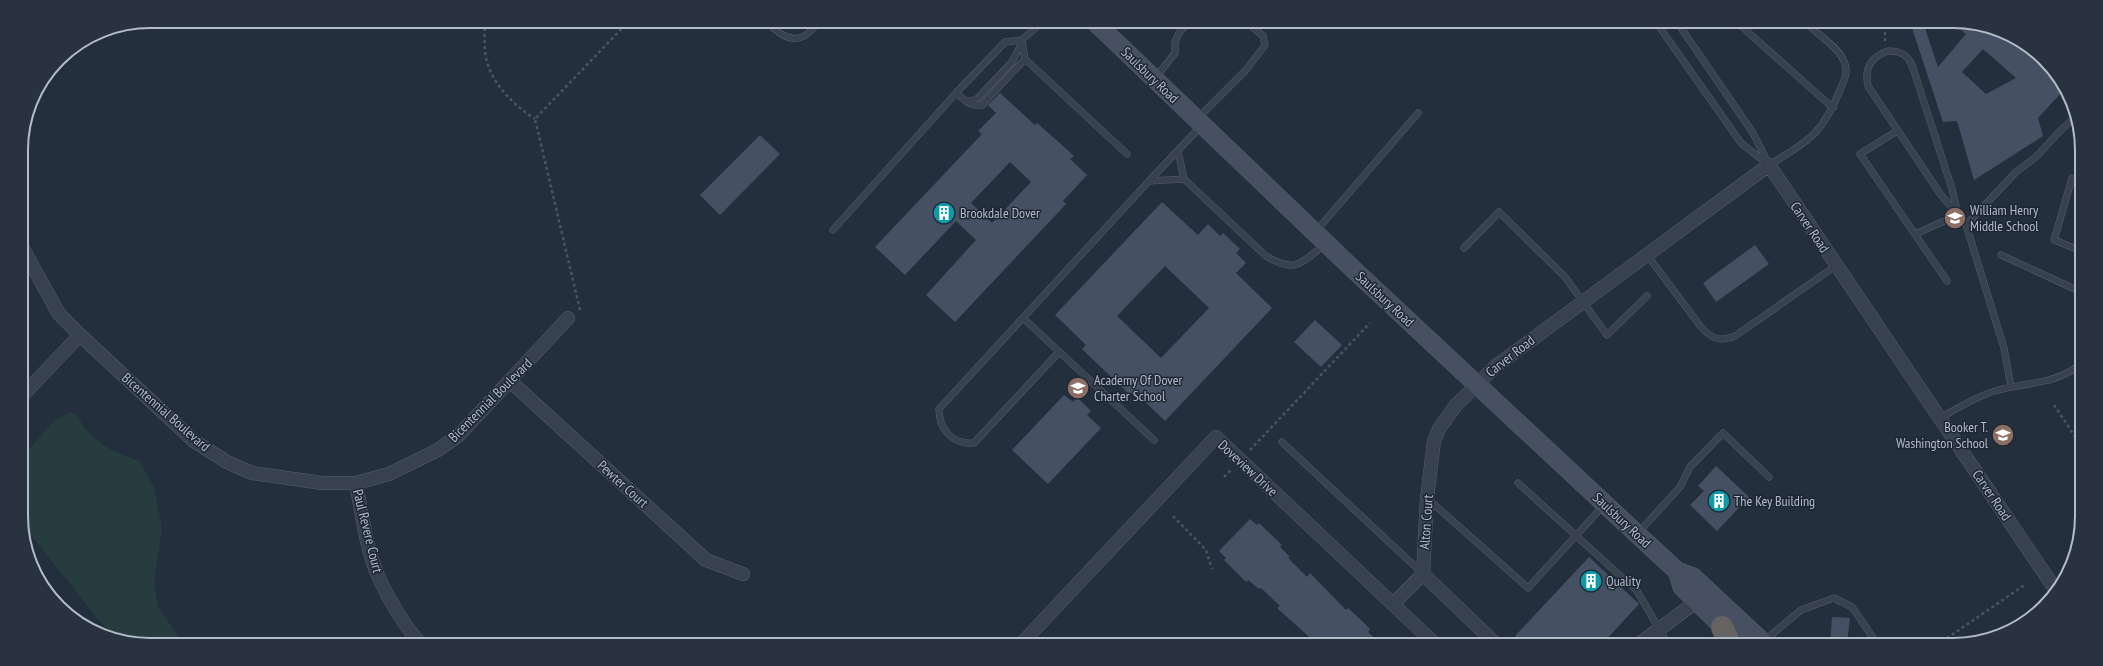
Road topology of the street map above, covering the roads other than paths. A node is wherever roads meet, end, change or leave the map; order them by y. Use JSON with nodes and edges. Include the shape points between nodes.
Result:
{"nodes":[{"id":1,"x":773,"y":28,"type":"edge"},
{"id":2,"x":813,"y":28,"type":"edge"},
{"id":3,"x":1036,"y":28,"type":"edge"},
{"id":4,"x":1101,"y":28,"type":"edge"},
{"id":5,"x":1183,"y":28,"type":"edge"},
{"id":6,"x":1254,"y":28,"type":"edge"},
{"id":7,"x":1660,"y":28,"type":"edge"},
{"id":8,"x":1681,"y":28,"type":"edge"},
{"id":9,"x":1743,"y":28,"type":"edge"},
{"id":10,"x":1811,"y":28,"type":"edge"},
{"id":11,"x":1022,"y":41,"type":"junction"},
{"id":12,"x":1025,"y":59,"type":"junction"},
{"id":13,"x":1155,"y":80,"type":"junction"},
{"id":14,"x":956,"y":93,"type":"junction"},
{"id":15,"x":962,"y":98,"type":"junction"},
{"id":16,"x":1833,"y":108,"type":"junction"},
{"id":17,"x":1418,"y":113,"type":"dead end"},
{"id":18,"x":2072,"y":121,"type":"edge"},
{"id":19,"x":1200,"y":122,"type":"junction"},
{"id":20,"x":1897,"y":131,"type":"junction"},
{"id":21,"x":1178,"y":151,"type":"junction"},
{"id":22,"x":1127,"y":154,"type":"dead end"},
{"id":23,"x":1769,"y":165,"type":"junction"},
{"id":24,"x":2072,"y":178,"type":"dead end"},
{"id":25,"x":1184,"y":180,"type":"junction"},
{"id":26,"x":1149,"y":181,"type":"junction"},
{"id":27,"x":1958,"y":215,"type":"junction"},
{"id":28,"x":1966,"y":225,"type":"junction"},
{"id":29,"x":833,"y":230,"type":"dead end"},
{"id":30,"x":1915,"y":234,"type":"junction"},
{"id":31,"x":1320,"y":238,"type":"junction"},
{"id":32,"x":1464,"y":248,"type":"dead end"},
{"id":33,"x":2075,"y":248,"type":"edge"},
{"id":34,"x":1647,"y":255,"type":"junction"},
{"id":35,"x":2001,"y":255,"type":"dead end"},
{"id":36,"x":28,"y":258,"type":"edge"},
{"id":37,"x":1837,"y":265,"type":"junction"},
{"id":38,"x":1947,"y":281,"type":"dead end"},
{"id":39,"x":2075,"y":289,"type":"edge"},
{"id":40,"x":1646,"y":296,"type":"dead end"},
{"id":41,"x":1583,"y":301,"type":"junction"},
{"id":42,"x":575,"y":318,"type":"road end"},
{"id":43,"x":1023,"y":318,"type":"junction"},
{"id":44,"x":80,"y":336,"type":"junction"},
{"id":45,"x":1059,"y":352,"type":"junction"},
{"id":46,"x":2075,"y":369,"type":"edge"},
{"id":47,"x":510,"y":382,"type":"junction"},
{"id":48,"x":1476,"y":384,"type":"junction"},
{"id":49,"x":2011,"y":387,"type":"junction"},
{"id":50,"x":28,"y":391,"type":"edge"},
{"id":51,"x":1940,"y":418,"type":"junction"},
{"id":52,"x":1154,"y":440,"type":"dead end"},
{"id":53,"x":1282,"y":442,"type":"dead end"},
{"id":54,"x":1769,"y":477,"type":"dead end"},
{"id":55,"x":356,"y":483,"type":"junction"},
{"id":56,"x":1518,"y":483,"type":"dead end"},
{"id":57,"x":1427,"y":498,"type":"junction"},
{"id":58,"x":1604,"y":504,"type":"junction"},
{"id":59,"x":1637,"y":534,"type":"junction"},
{"id":60,"x":1576,"y":535,"type":"junction"},
{"id":61,"x":1677,"y":571,"type":"junction"},
{"id":62,"x":743,"y":574,"type":"dead end"},
{"id":63,"x":1423,"y":574,"type":"junction"},
{"id":64,"x":2053,"y":586,"type":"edge"},
{"id":65,"x":1696,"y":602,"type":"junction"},
{"id":66,"x":1393,"y":604,"type":"junction"},
{"id":67,"x":1659,"y":630,"type":"junction"},
{"id":68,"x":1726,"y":635,"type":"edge"},
{"id":69,"x":416,"y":638,"type":"edge"},
{"id":70,"x":1027,"y":638,"type":"edge"},
{"id":71,"x":1429,"y":638,"type":"edge"},
{"id":72,"x":1490,"y":638,"type":"edge"},
{"id":73,"x":1648,"y":638,"type":"edge"},
{"id":74,"x":1664,"y":638,"type":"edge"},
{"id":75,"x":1759,"y":638,"type":"edge"},
{"id":76,"x":1770,"y":638,"type":"edge"},
{"id":77,"x":1874,"y":638,"type":"edge"}],
"edges":[{"from":1,"to":2,"type":"lane","via":[[791,39],[804,36]]},
{"from":3,"to":11,"type":"lane"},
{"from":4,"to":13,"type":"main road","name":"Saulsbury Road"},
{"from":5,"to":13,"type":"lane","via":[[1175,42],[1175,53]]},
{"from":6,"to":19,"type":"lane","via":[[1263,36],[1265,45]]},
{"from":7,"to":23,"type":"lane","via":[[1740,143]]},
{"from":8,"to":23,"type":"lane","via":[[1753,133]]},
{"from":9,"to":16,"type":"lane"},
{"from":10,"to":16,"type":"lane","via":[[1842,57],[1846,65],[1847,75]]},
{"from":11,"to":12,"type":"lane"},
{"from":11,"to":14,"type":"lane","via":[[1005,42]]},
{"from":11,"to":15,"type":"lane","via":[[1012,62],[978,98],[968,101]]},
{"from":12,"to":15,"type":"lane","via":[[982,105],[969,104]]},
{"from":12,"to":22,"type":"lane"},
{"from":13,"to":19,"type":"main road","name":"Saulsbury Road"},
{"from":14,"to":15,"type":"lane"},
{"from":14,"to":29,"type":"lane"},
{"from":16,"to":23,"type":"lane","via":[[1816,133]]},
{"from":17,"to":31,"type":"lane"},
{"from":18,"to":28,"type":"lane","via":[[2037,156],[2016,172]]},
{"from":19,"to":21,"type":"lane"},
{"from":19,"to":31,"type":"main road","name":"Saulsbury Road"},
{"from":20,"to":27,"type":"lane","via":[[1941,195]]},
{"from":20,"to":27,"type":"lane","via":[[1868,86],[1866,77],[1867,67],[1872,59],[1879,54],[1897,51],[1904,54],[1913,68]]},
{"from":20,"to":30,"type":"lane","via":[[1860,154]]},
{"from":21,"to":25,"type":"lane"},
{"from":21,"to":26,"type":"lane"},
{"from":23,"to":34,"type":"street","name":"Carver Road"},
{"from":23,"to":37,"type":"street","name":"Carver Road"},
{"from":24,"to":33,"type":"lane","via":[[2054,240]]},
{"from":25,"to":26,"type":"lane"},
{"from":25,"to":31,"type":"lane","via":[[1275,262],[1298,265]]},
{"from":26,"to":43,"type":"lane"},
{"from":27,"to":28,"type":"lane"},
{"from":27,"to":30,"type":"lane"},
{"from":28,"to":49,"type":"lane","via":[[2004,348]]},
{"from":30,"to":38,"type":"lane"},
{"from":31,"to":48,"type":"main road","name":"Saulsbury Road"},
{"from":32,"to":41,"type":"lane","via":[[1499,212],[1565,277]]},
{"from":34,"to":37,"type":"lane","via":[[1701,327],[1716,340],[1735,336]]},
{"from":34,"to":41,"type":"street","name":"Carver Road"},
{"from":35,"to":39,"type":"lane"},
{"from":36,"to":44,"type":"street","name":"Bicentennial Boulevard","via":[[59,314]]},
{"from":37,"to":51,"type":"street","name":"Carver Road"},
{"from":40,"to":41,"type":"lane","via":[[1607,335]]},
{"from":41,"to":48,"type":"street","name":"Carver Road"},
{"from":42,"to":47,"type":"street","name":"Bicentennial Boulevard"},
{"from":43,"to":45,"type":"lane"},
{"from":43,"to":45,"type":"lane","via":[[939,409],[939,420],[945,431],[956,441],[964,444],[974,443]]},
{"from":44,"to":50,"type":"street"},
{"from":44,"to":55,"type":"street","name":"Bicentennial Boulevard","via":[[194,441],[227,462],[252,473],[276,478],[322,483]]},
{"from":45,"to":52,"type":"lane"},
{"from":46,"to":49,"type":"lane","via":[[2041,381]]},
{"from":47,"to":55,"type":"street","name":"Bicentennial Boulevard","via":[[459,435],[438,450],[389,474]]},
{"from":47,"to":62,"type":"street","name":"Pewter Court","via":[[706,560]]},
{"from":48,"to":57,"type":"street","name":"Alton Court","via":[[1456,405],[1439,429],[1431,455]]},
{"from":48,"to":58,"type":"main road","name":"Saulsbury Road"},
{"from":49,"to":51,"type":"lane","via":[[1979,396]]},
{"from":51,"to":64,"type":"street","name":"Carver Road"},
{"from":53,"to":63,"type":"lane"},
{"from":54,"to":59,"type":"lane","via":[[1723,433],[1690,467],[1680,487]]},
{"from":55,"to":69,"type":"street","name":"Paul Revere Court","via":[[368,544],[379,578]]},
{"from":56,"to":60,"type":"lane"},
{"from":57,"to":60,"type":"lane","via":[[1528,588]]},
{"from":57,"to":63,"type":"street","name":"Alton Court"},
{"from":58,"to":59,"type":"main road","name":"Saulsbury Road"},
{"from":58,"to":60,"type":"lane"},
{"from":59,"to":61,"type":"main road","name":"Saulsbury Road"},
{"from":60,"to":67,"type":"lane","via":[[1637,591]]},
{"from":61,"to":65,"type":"main road","name":"Saulsbury Road","via":[[1682,587]]},
{"from":61,"to":75,"type":"main road","name":"Saulsbury Road","via":[[1693,577]]},
{"from":63,"to":66,"type":"street"},
{"from":63,"to":72,"type":"street"},
{"from":65,"to":67,"type":"street"},
{"from":65,"to":68,"type":"main road","name":"Saulsbury Road"},
{"from":66,"to":70,"type":"street","name":"Doveview Drive","via":[[1216,437]]},
{"from":66,"to":71,"type":"street","name":"Doveview Drive"},
{"from":67,"to":73,"type":"street"},
{"from":67,"to":74,"type":"lane"},
{"from":76,"to":77,"type":"lane","via":[[1801,610],[1834,598],[1852,607]]}]}
